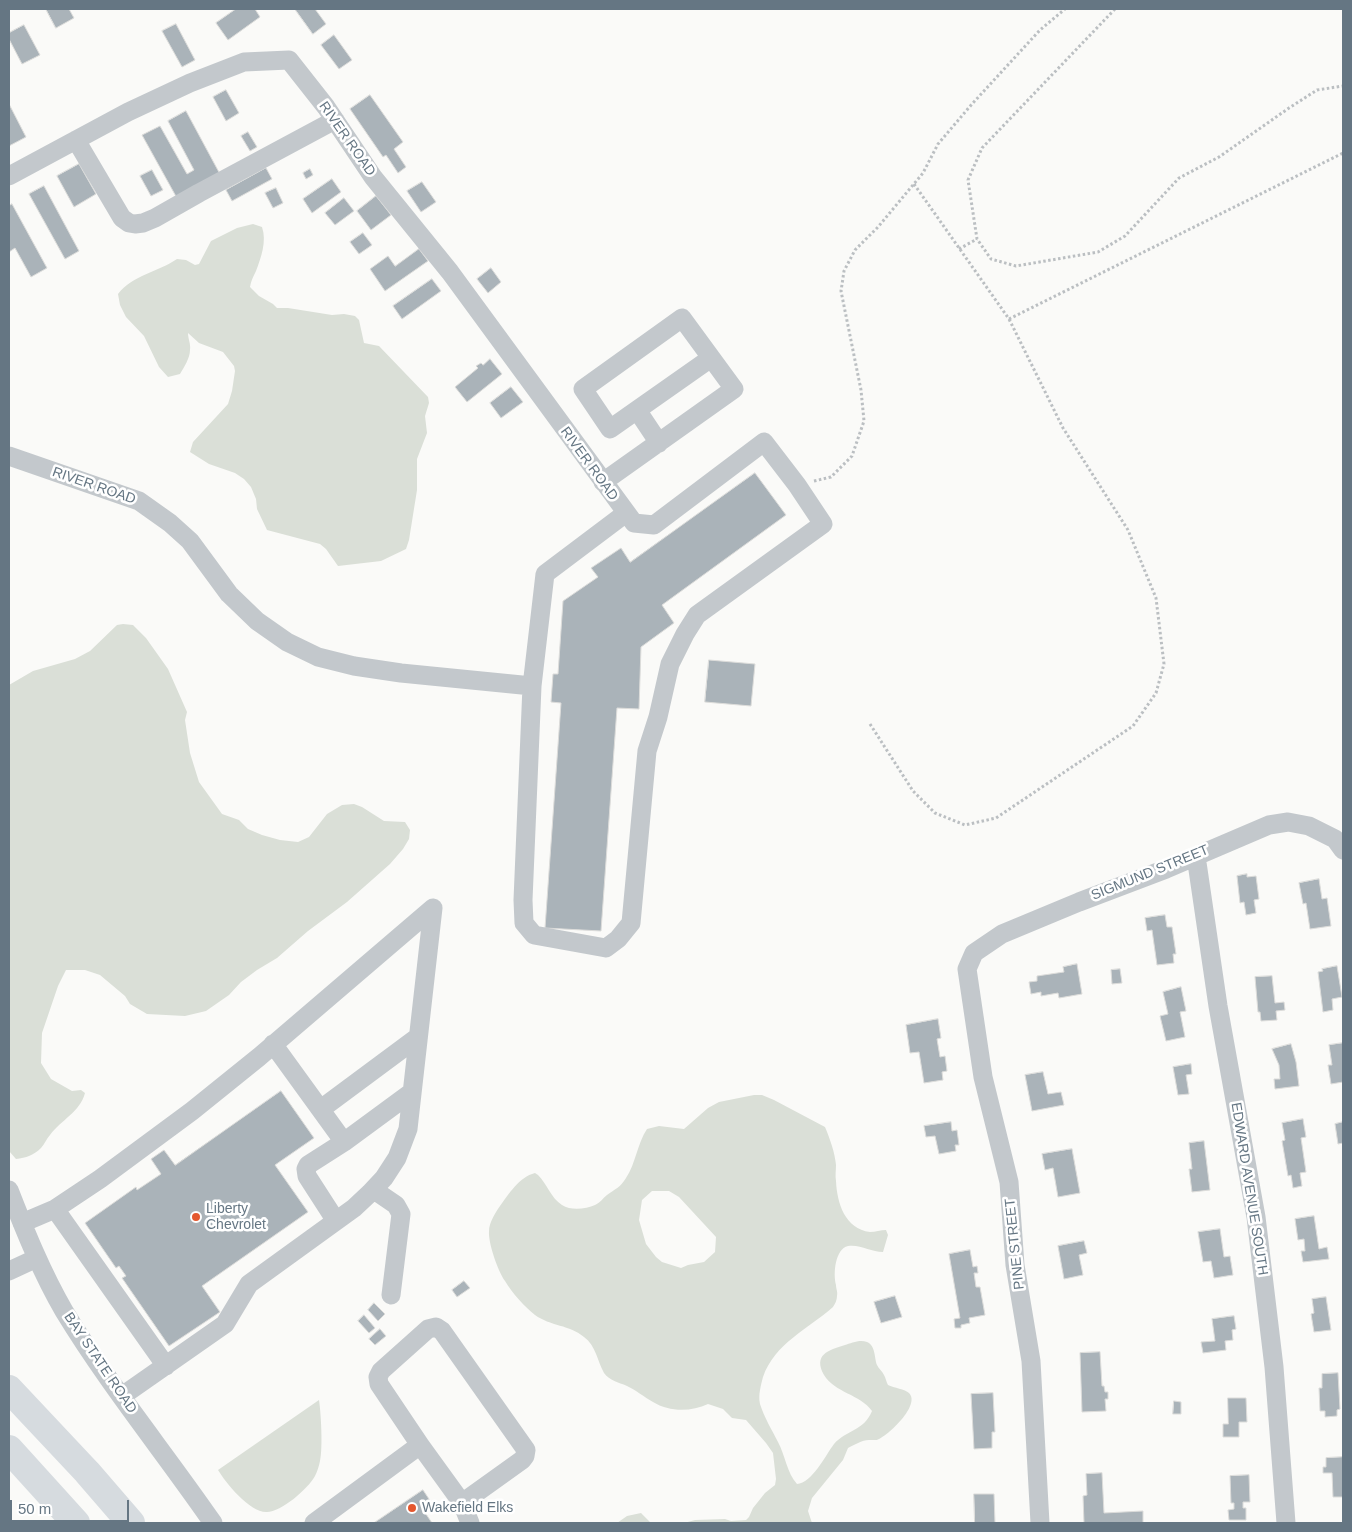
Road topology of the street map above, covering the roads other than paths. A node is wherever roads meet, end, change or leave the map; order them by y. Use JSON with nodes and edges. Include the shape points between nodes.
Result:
{"nodes":[{"id":1,"x":335,"y":120,"type":"junction"},
{"id":2,"x":76,"y":140,"type":"junction"},
{"id":3,"x":9,"y":176,"type":"edge"},
{"id":4,"x":711,"y":358,"type":"junction"},
{"id":5,"x":637,"y":410,"type":"junction"},
{"id":6,"x":659,"y":443,"type":"junction"},
{"id":7,"x":9,"y":456,"type":"edge"},
{"id":8,"x":603,"y":482,"type":"junction"},
{"id":9,"x":626,"y":513,"type":"junction"},
{"id":10,"x":532,"y":686,"type":"junction"},
{"id":11,"x":1343,"y":850,"type":"edge"},
{"id":12,"x":1196,"y":856,"type":"junction"},
{"id":13,"x":967,"y":969,"type":"joint"},
{"id":14,"x":418,"y":1037,"type":"junction"},
{"id":15,"x":273,"y":1044,"type":"junction"},
{"id":16,"x":412,"y":1092,"type":"junction"},
{"id":17,"x":321,"y":1109,"type":"junction"},
{"id":18,"x":344,"y":1142,"type":"junction"},
{"id":19,"x":9,"y":1190,"type":"edge"},
{"id":20,"x":374,"y":1190,"type":"junction"},
{"id":21,"x":55,"y":1209,"type":"junction"},
{"id":22,"x":336,"y":1221,"type":"junction"},
{"id":23,"x":22,"y":1223,"type":"junction"},
{"id":24,"x":37,"y":1258,"type":"junction"},
{"id":25,"x":9,"y":1271,"type":"edge"},
{"id":26,"x":391,"y":1295,"type":"dead end"},
{"id":27,"x":166,"y":1366,"type":"junction"},
{"id":28,"x":9,"y":1389,"type":"edge"},
{"id":29,"x":122,"y":1396,"type":"junction"},
{"id":30,"x":420,"y":1445,"type":"junction"},
{"id":31,"x":9,"y":1450,"type":"edge"},
{"id":32,"x":462,"y":1503,"type":"junction"},
{"id":33,"x":76,"y":1523,"type":"edge"},
{"id":34,"x":131,"y":1523,"type":"edge"},
{"id":35,"x":213,"y":1523,"type":"edge"},
{"id":36,"x":314,"y":1523,"type":"edge"},
{"id":37,"x":470,"y":1523,"type":"edge"},
{"id":38,"x":1040,"y":1523,"type":"edge"},
{"id":39,"x":1286,"y":1523,"type":"edge"}],
"edges":[{"from":1,"to":2,"type":"street","name":"RIVER ROAD","via":[[289,60],[244,62],[190,83]]},
{"from":1,"to":2,"type":"street","via":[[143,223],[122,218]]},
{"from":1,"to":8,"type":"street","name":"RIVER ROAD","via":[[373,177],[450,272]]},
{"from":2,"to":3,"type":"street","name":"RIVER ROAD"},
{"from":4,"to":5,"type":"street"},
{"from":4,"to":5,"type":"street","via":[[682,318],[583,389],[610,429]]},
{"from":4,"to":6,"type":"street","via":[[734,389]]},
{"from":5,"to":6,"type":"street"},
{"from":6,"to":8,"type":"street"},
{"from":7,"to":10,"type":"street","name":"RIVER ROAD","via":[[139,502],[190,542],[229,594],[257,621],[318,657],[401,673]]},
{"from":8,"to":9,"type":"street","name":"RIVER ROAD"},
{"from":9,"to":10,"type":"street","name":"RIVER ROAD","via":[[545,574]]},
{"from":9,"to":10,"type":"street","via":[[634,524],[654,525],[764,442],[823,524],[697,615],[685,634],[670,664],[647,751],[631,922],[606,948],[534,936],[524,923]]},
{"from":11,"to":12,"type":"street","name":"SIGMUND STREET","via":[[1335,839],[1310,826],[1288,822],[1269,825]]},
{"from":12,"to":13,"type":"street","name":"SIGMUND STREET","via":[[1002,934],[974,953]]},
{"from":12,"to":39,"type":"street","name":"EDWARD AVENUE SOUTH","via":[[1218,1006],[1256,1217],[1274,1366]]},
{"from":13,"to":38,"type":"street","name":"PINE STREET","via":[[983,1077],[1009,1182],[1015,1265],[1031,1361]]},
{"from":14,"to":15,"type":"street","via":[[433,908]]},
{"from":14,"to":16,"type":"street"},
{"from":14,"to":17,"type":"street"},
{"from":15,"to":17,"type":"street"},
{"from":15,"to":21,"type":"street","via":[[192,1112]]},
{"from":16,"to":18,"type":"street"},
{"from":16,"to":20,"type":"street","via":[[405,1141]]},
{"from":17,"to":18,"type":"street"},
{"from":18,"to":22,"type":"street","via":[[311,1162],[306,1170],[308,1179]]},
{"from":19,"to":23,"type":"street","name":"BAY STATE ROAD"},
{"from":20,"to":22,"type":"street"},
{"from":20,"to":26,"type":"street","via":[[394,1203],[400,1212]]},
{"from":21,"to":23,"type":"street"},
{"from":21,"to":27,"type":"street"},
{"from":22,"to":27,"type":"street","via":[[249,1284],[226,1322]]},
{"from":23,"to":24,"type":"street","name":"BAY STATE ROAD"},
{"from":24,"to":25,"type":"street"},
{"from":24,"to":29,"type":"street","name":"BAY STATE ROAD","via":[[64,1310]]},
{"from":27,"to":29,"type":"street"},
{"from":28,"to":34,"type":"highway"},
{"from":29,"to":35,"type":"street","name":"BAY STATE ROAD"},
{"from":30,"to":32,"type":"street"},
{"from":30,"to":32,"type":"street","via":[[377,1379],[428,1329],[436,1326],[442,1330],[526,1450],[522,1460]]},
{"from":30,"to":36,"type":"street"},
{"from":31,"to":33,"type":"highway"},
{"from":32,"to":37,"type":"street"}]}
